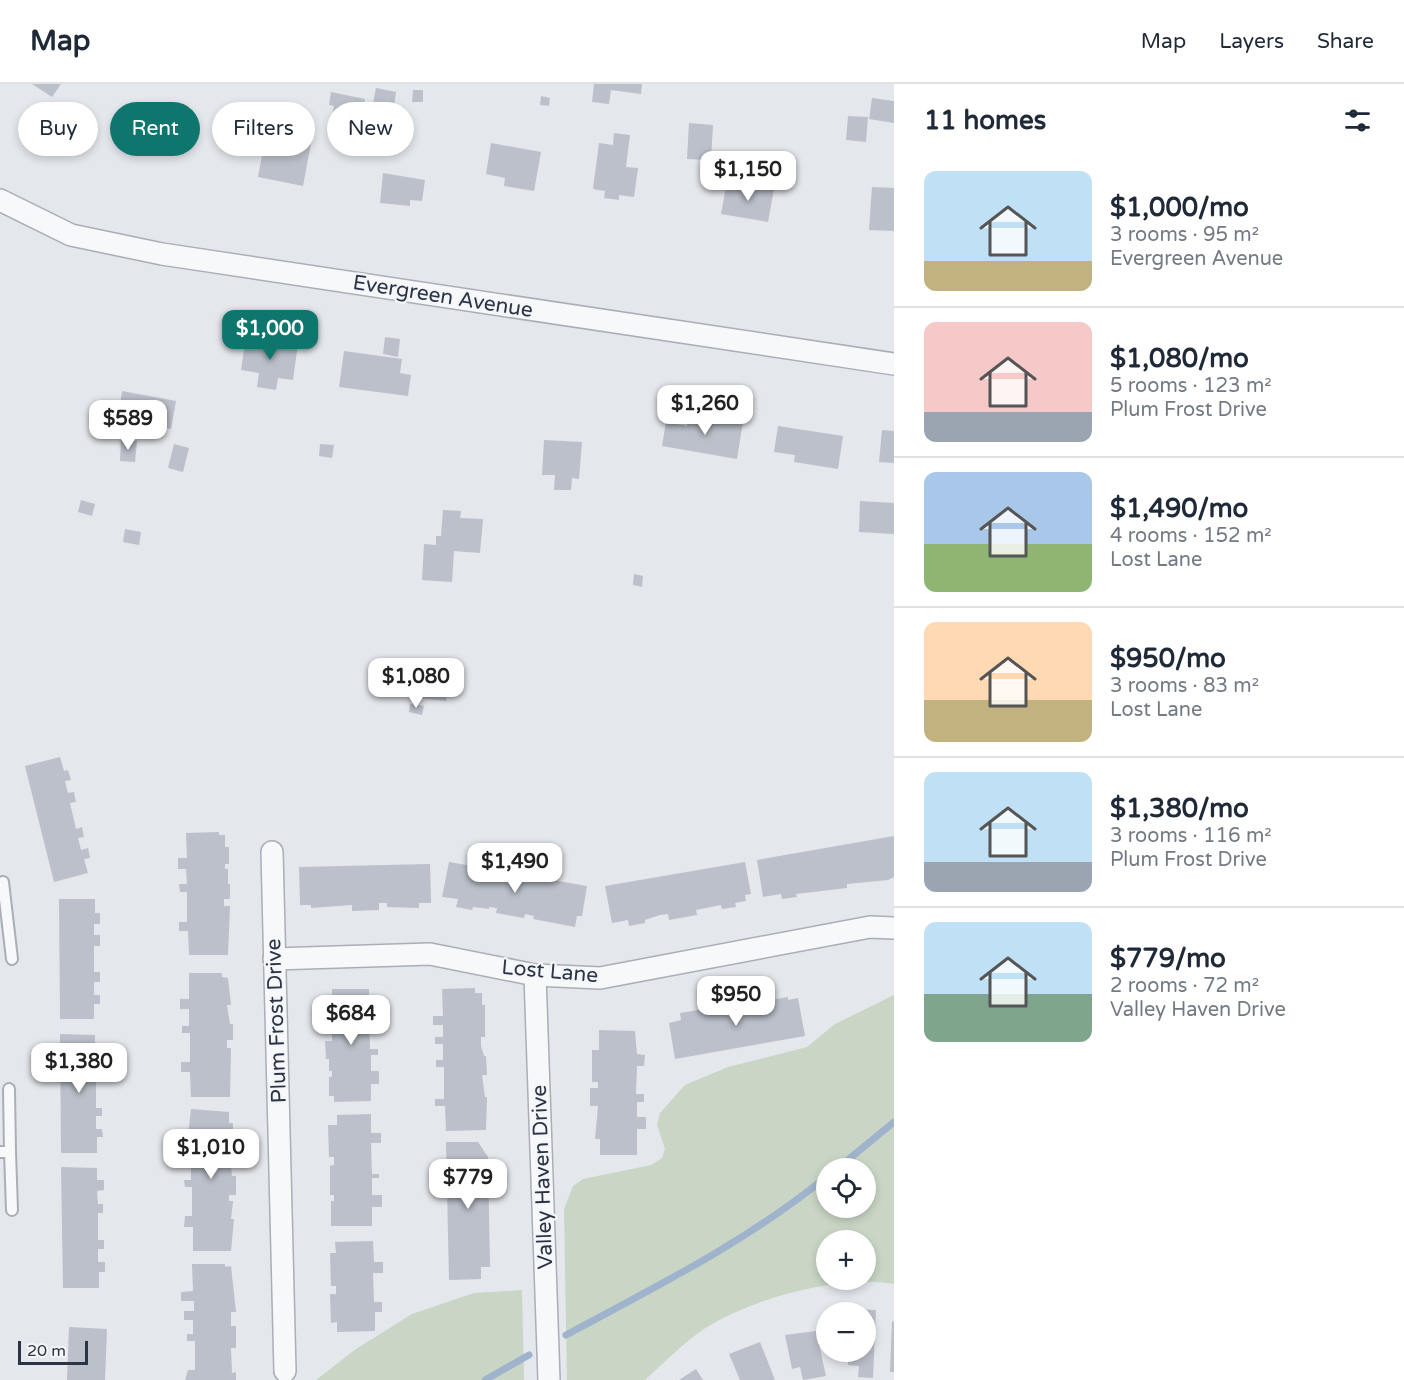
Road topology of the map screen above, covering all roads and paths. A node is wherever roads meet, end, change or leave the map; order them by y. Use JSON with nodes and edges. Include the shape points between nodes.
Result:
{"nodes":[{"id":1,"x":0,"y":200,"type":"edge"},
{"id":2,"x":894,"y":364,"type":"edge"},
{"id":3,"x":272,"y":852,"type":"dead end"},
{"id":4,"x":1,"y":878,"type":"edge"},
{"id":5,"x":894,"y":928,"type":"edge"},
{"id":6,"x":12,"y":959,"type":"dead end"},
{"id":7,"x":274,"y":959,"type":"junction"},
{"id":8,"x":535,"y":975,"type":"junction"},
{"id":9,"x":9,"y":1089,"type":"dead end"},
{"id":10,"x":5,"y":1152,"type":"edge"},
{"id":11,"x":12,"y":1210,"type":"dead end"},
{"id":12,"x":285,"y":1371,"type":"dead end"},
{"id":13,"x":549,"y":1380,"type":"edge"}],
"edges":[{"from":1,"to":2,"type":"street","name":"Evergreen Avenue","via":[[71,235],[162,254]]},
{"from":3,"to":7,"type":"street","name":"Plum Frost Drive"},
{"from":4,"to":6,"type":"lane"},
{"from":5,"to":8,"type":"street","name":"Lost Lane","via":[[870,927],[600,978]]},
{"from":7,"to":8,"type":"street","name":"Lost Lane","via":[[430,954]]},
{"from":7,"to":12,"type":"street","name":"Plum Frost Drive"},
{"from":8,"to":13,"type":"street","name":"Valley Haven Drive"},
{"from":9,"to":10,"type":"lane"},
{"from":10,"to":11,"type":"lane"}]}
